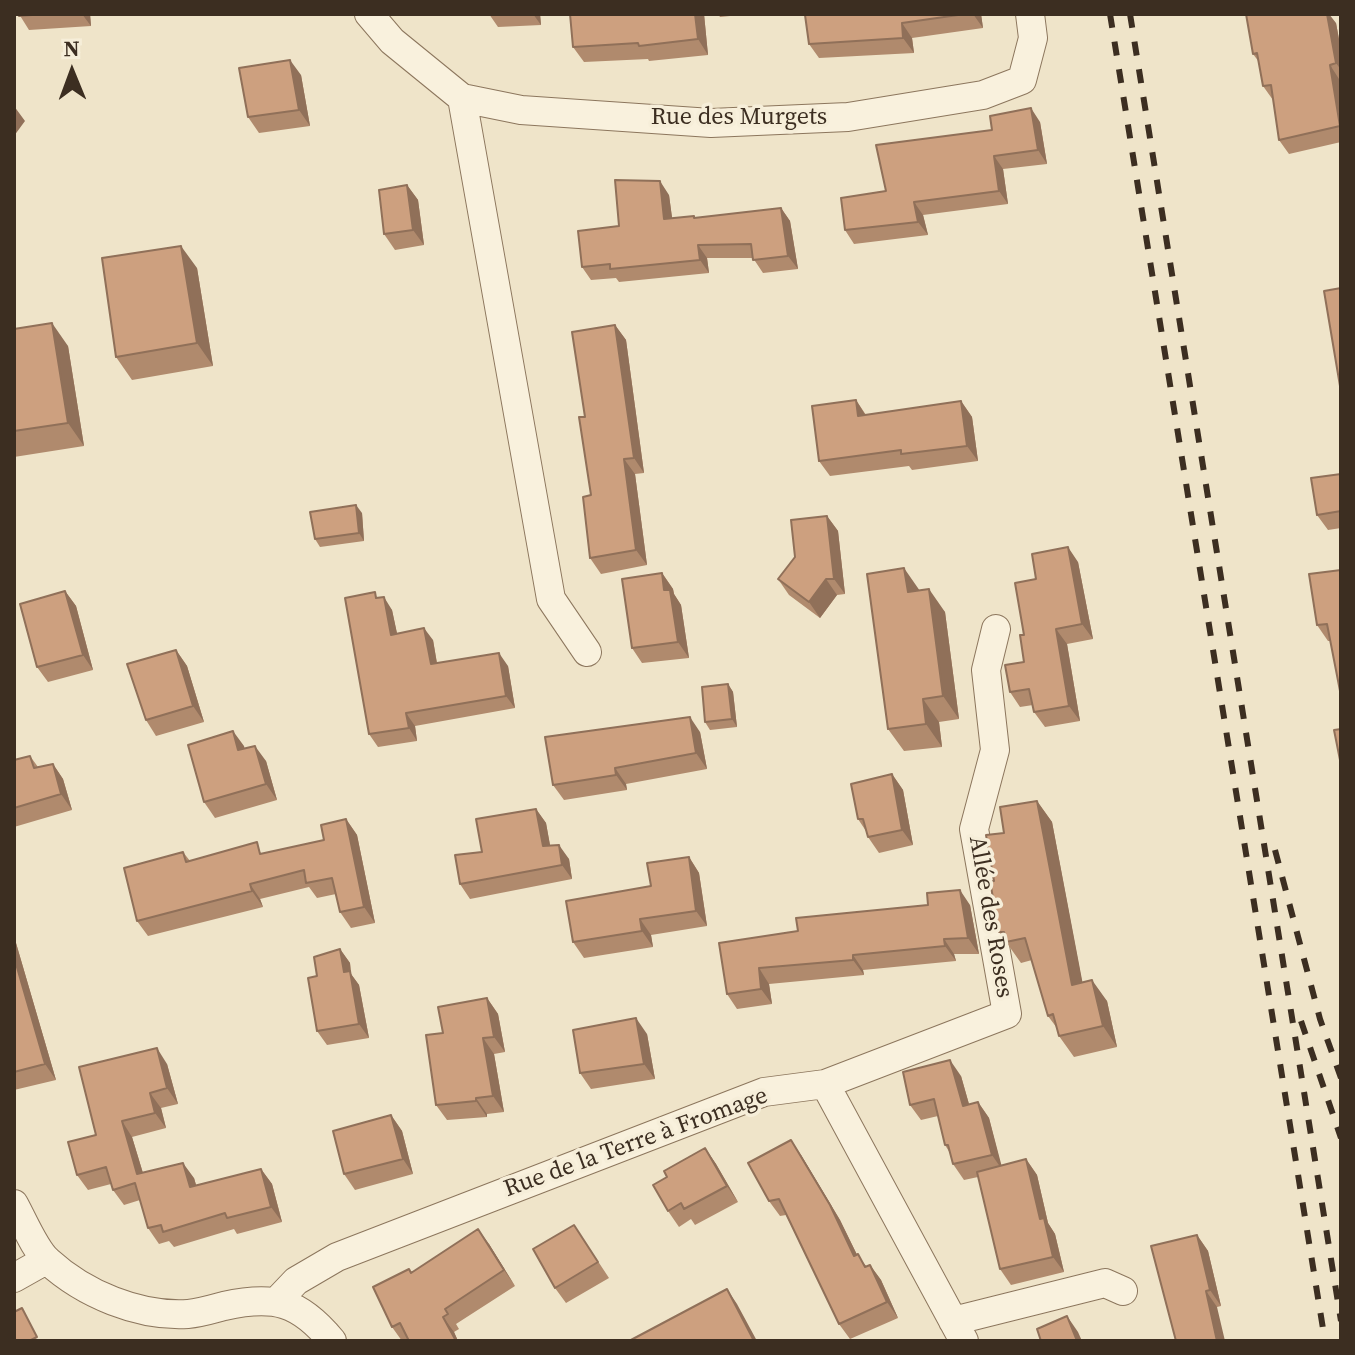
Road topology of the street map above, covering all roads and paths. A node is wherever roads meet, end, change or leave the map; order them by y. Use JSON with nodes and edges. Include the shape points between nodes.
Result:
{"nodes":[{"id":1,"x":369,"y":14,"type":"edge"},
{"id":2,"x":1030,"y":14,"type":"edge"},
{"id":3,"x":462,"y":98,"type":"junction"},
{"id":4,"x":996,"y":629,"type":"dead end"},
{"id":5,"x":587,"y":652,"type":"dead end"},
{"id":6,"x":825,"y":1084,"type":"junction"},
{"id":7,"x":14,"y":1204,"type":"edge"},
{"id":8,"x":46,"y":1260,"type":"junction"},
{"id":9,"x":14,"y":1278,"type":"edge"},
{"id":10,"x":1123,"y":1291,"type":"dead end"},
{"id":11,"x":277,"y":1301,"type":"junction"},
{"id":12,"x":958,"y":1331,"type":"edge"},
{"id":13,"x":332,"y":1341,"type":"edge"}],
"edges":[{"from":1,"to":3,"type":"street","name":"Rue des Murgets","via":[[392,41]]},
{"from":2,"to":3,"type":"street","name":"Rue des Murgets","via":[[1033,38],[1022,80],[983,95],[848,117],[711,123],[521,110]]},
{"from":3,"to":5,"type":"street","via":[[551,599]]},
{"from":4,"to":6,"type":"street","name":"Allée des Roses","via":[[986,670],[995,750],[974,829],[1007,1014]]},
{"from":6,"to":11,"type":"street","name":"Rue de la Terre à Fromage","via":[[764,1092],[337,1257],[296,1281]]},
{"from":6,"to":12,"type":"street"},
{"from":7,"to":8,"type":"street"},
{"from":8,"to":9,"type":"street"},
{"from":8,"to":11,"type":"street","via":[[97,1295],[152,1312],[189,1314]]},
{"from":10,"to":12,"type":"street","via":[[1105,1283]]},
{"from":11,"to":13,"type":"street","via":[[307,1315]]}]}
